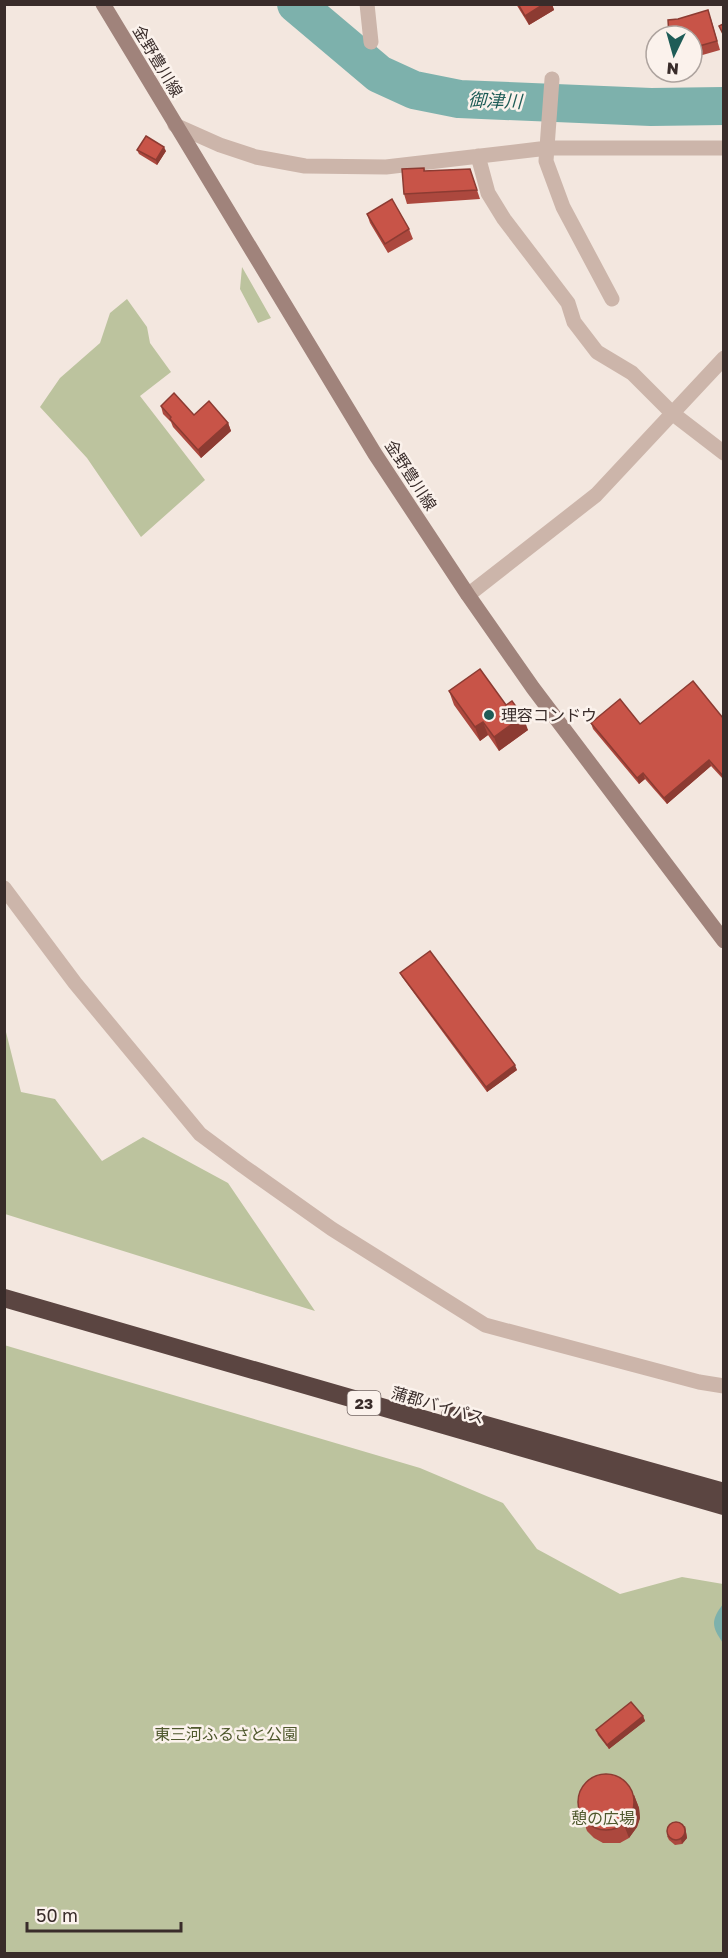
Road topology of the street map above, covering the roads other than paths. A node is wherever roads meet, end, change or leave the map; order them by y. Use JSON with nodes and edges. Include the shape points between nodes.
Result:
{"nodes":[{"id":1,"x":104,"y":4,"type":"edge"},
{"id":2,"x":367,"y":4,"type":"edge"},
{"id":3,"x":371,"y":42,"type":"dead end"},
{"id":4,"x":552,"y":79,"type":"dead end"},
{"id":5,"x":175,"y":125,"type":"junction"},
{"id":6,"x":548,"y":148,"type":"junction"},
{"id":7,"x":723,"y":148,"type":"edge"},
{"id":8,"x":478,"y":156,"type":"junction"},
{"id":9,"x":612,"y":299,"type":"dead end"},
{"id":10,"x":723,"y":358,"type":"edge"},
{"id":11,"x":672,"y":413,"type":"junction"},
{"id":12,"x":723,"y":453,"type":"edge"},
{"id":13,"x":468,"y":595,"type":"junction"},
{"id":14,"x":4,"y":888,"type":"edge"},
{"id":15,"x":721,"y":933,"type":"edge"},
{"id":16,"x":4,"y":1287,"type":"edge"},
{"id":17,"x":4,"y":1298,"type":"edge"},
{"id":18,"x":723,"y":1386,"type":"edge"},
{"id":19,"x":723,"y":1492,"type":"edge"},
{"id":20,"x":723,"y":1506,"type":"edge"}],
"edges":[{"from":1,"to":5,"type":"main road","name":"金野豊川線"},
{"from":2,"to":3,"type":"street"},
{"from":4,"to":6,"type":"street"},
{"from":5,"to":8,"type":"street","via":[[256,157],[305,166],[386,167]]},
{"from":5,"to":13,"type":"main road","name":"金野豊川線","via":[[375,454]]},
{"from":6,"to":7,"type":"street"},
{"from":6,"to":8,"type":"street"},
{"from":6,"to":9,"type":"street","via":[[546,161],[563,207]]},
{"from":8,"to":11,"type":"street","via":[[488,194],[568,303],[574,322],[597,352],[632,373]]},
{"from":10,"to":11,"type":"street"},
{"from":11,"to":12,"type":"street"},
{"from":11,"to":13,"type":"street","via":[[596,495]]},
{"from":13,"to":15,"type":"main road","name":"金野豊川線","via":[[533,688]]},
{"from":14,"to":18,"type":"street","via":[[75,983],[200,1134],[332,1230],[485,1325]]},
{"from":16,"to":19,"type":"highway","name":"蒲郡バイパス","number":"23"},
{"from":17,"to":20,"type":"highway","name":"蒲郡バイパス","number":"23"}]}
